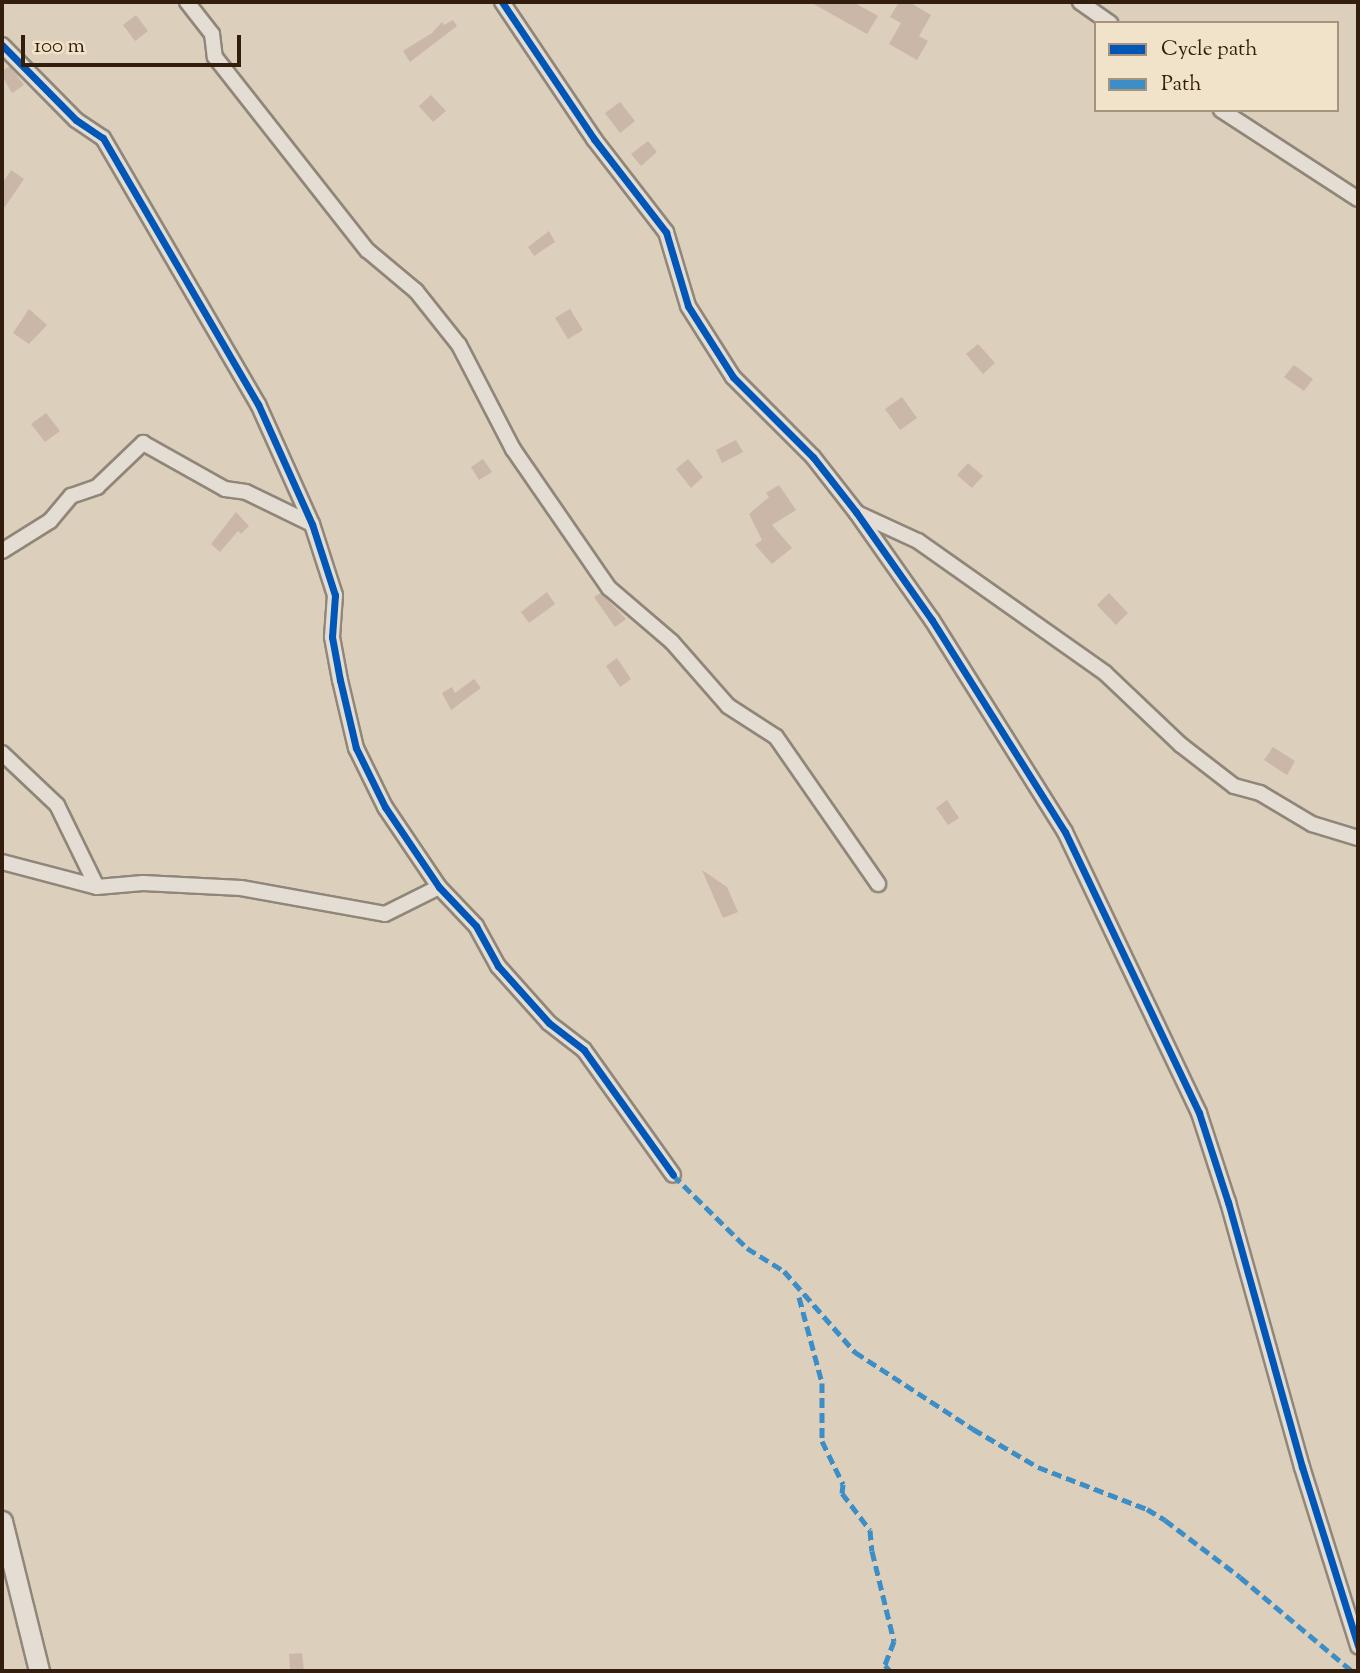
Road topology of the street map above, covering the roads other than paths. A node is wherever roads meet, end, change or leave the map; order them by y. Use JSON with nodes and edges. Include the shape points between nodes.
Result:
{"nodes":[{"id":1,"x":187,"y":2,"type":"edge"},
{"id":2,"x":502,"y":2,"type":"edge"},
{"id":3,"x":1080,"y":2,"type":"edge"},
{"id":4,"x":1107,"y":21,"type":"edge"},
{"id":5,"x":2,"y":45,"type":"edge"},
{"id":6,"x":1225,"y":112,"type":"edge"},
{"id":7,"x":1358,"y":199,"type":"edge"},
{"id":8,"x":856,"y":512,"type":"junction"},
{"id":9,"x":312,"y":524,"type":"junction"},
{"id":10,"x":2,"y":551,"type":"edge"},
{"id":11,"x":2,"y":753,"type":"edge"},
{"id":12,"x":1358,"y":838,"type":"edge"},
{"id":13,"x":2,"y":862,"type":"edge"},
{"id":14,"x":878,"y":884,"type":"dead end"},
{"id":15,"x":97,"y":887,"type":"junction"},
{"id":16,"x":439,"y":887,"type":"junction"},
{"id":17,"x":673,"y":1175,"type":"dead end"},
{"id":18,"x":2,"y":1521,"type":"edge"},
{"id":19,"x":1358,"y":1646,"type":"edge"},
{"id":20,"x":39,"y":1671,"type":"edge"}],
"edges":[{"from":1,"to":14,"type":"street","via":[[212,34],[215,57],[367,250],[416,291],[459,345],[513,449],[609,588],[672,642],[728,706],[776,737]]},
{"from":2,"to":8,"type":"street","via":[[594,139],[666,232],[688,306],[733,377],[813,457]]},
{"from":3,"to":4,"type":"street"},
{"from":5,"to":9,"type":"street","via":[[76,120],[103,138],[258,404]]},
{"from":6,"to":7,"type":"street"},
{"from":8,"to":12,"type":"street","via":[[918,541],[1105,673],[1181,745],[1234,786],[1260,793],[1312,824]]},
{"from":8,"to":19,"type":"street","via":[[932,620],[1065,832],[1199,1113]]},
{"from":9,"to":10,"type":"street","via":[[246,492],[225,489],[143,443],[97,487],[71,496],[50,521]]},
{"from":9,"to":16,"type":"street","via":[[335,595],[331,638],[356,748],[385,807]]},
{"from":11,"to":15,"type":"street","via":[[57,805]]},
{"from":13,"to":15,"type":"street"},
{"from":15,"to":16,"type":"street","via":[[143,883],[242,888],[385,914]]},
{"from":16,"to":17,"type":"street","via":[[476,926],[498,966],[549,1023],[584,1050]]},
{"from":18,"to":20,"type":"main road"}]}
